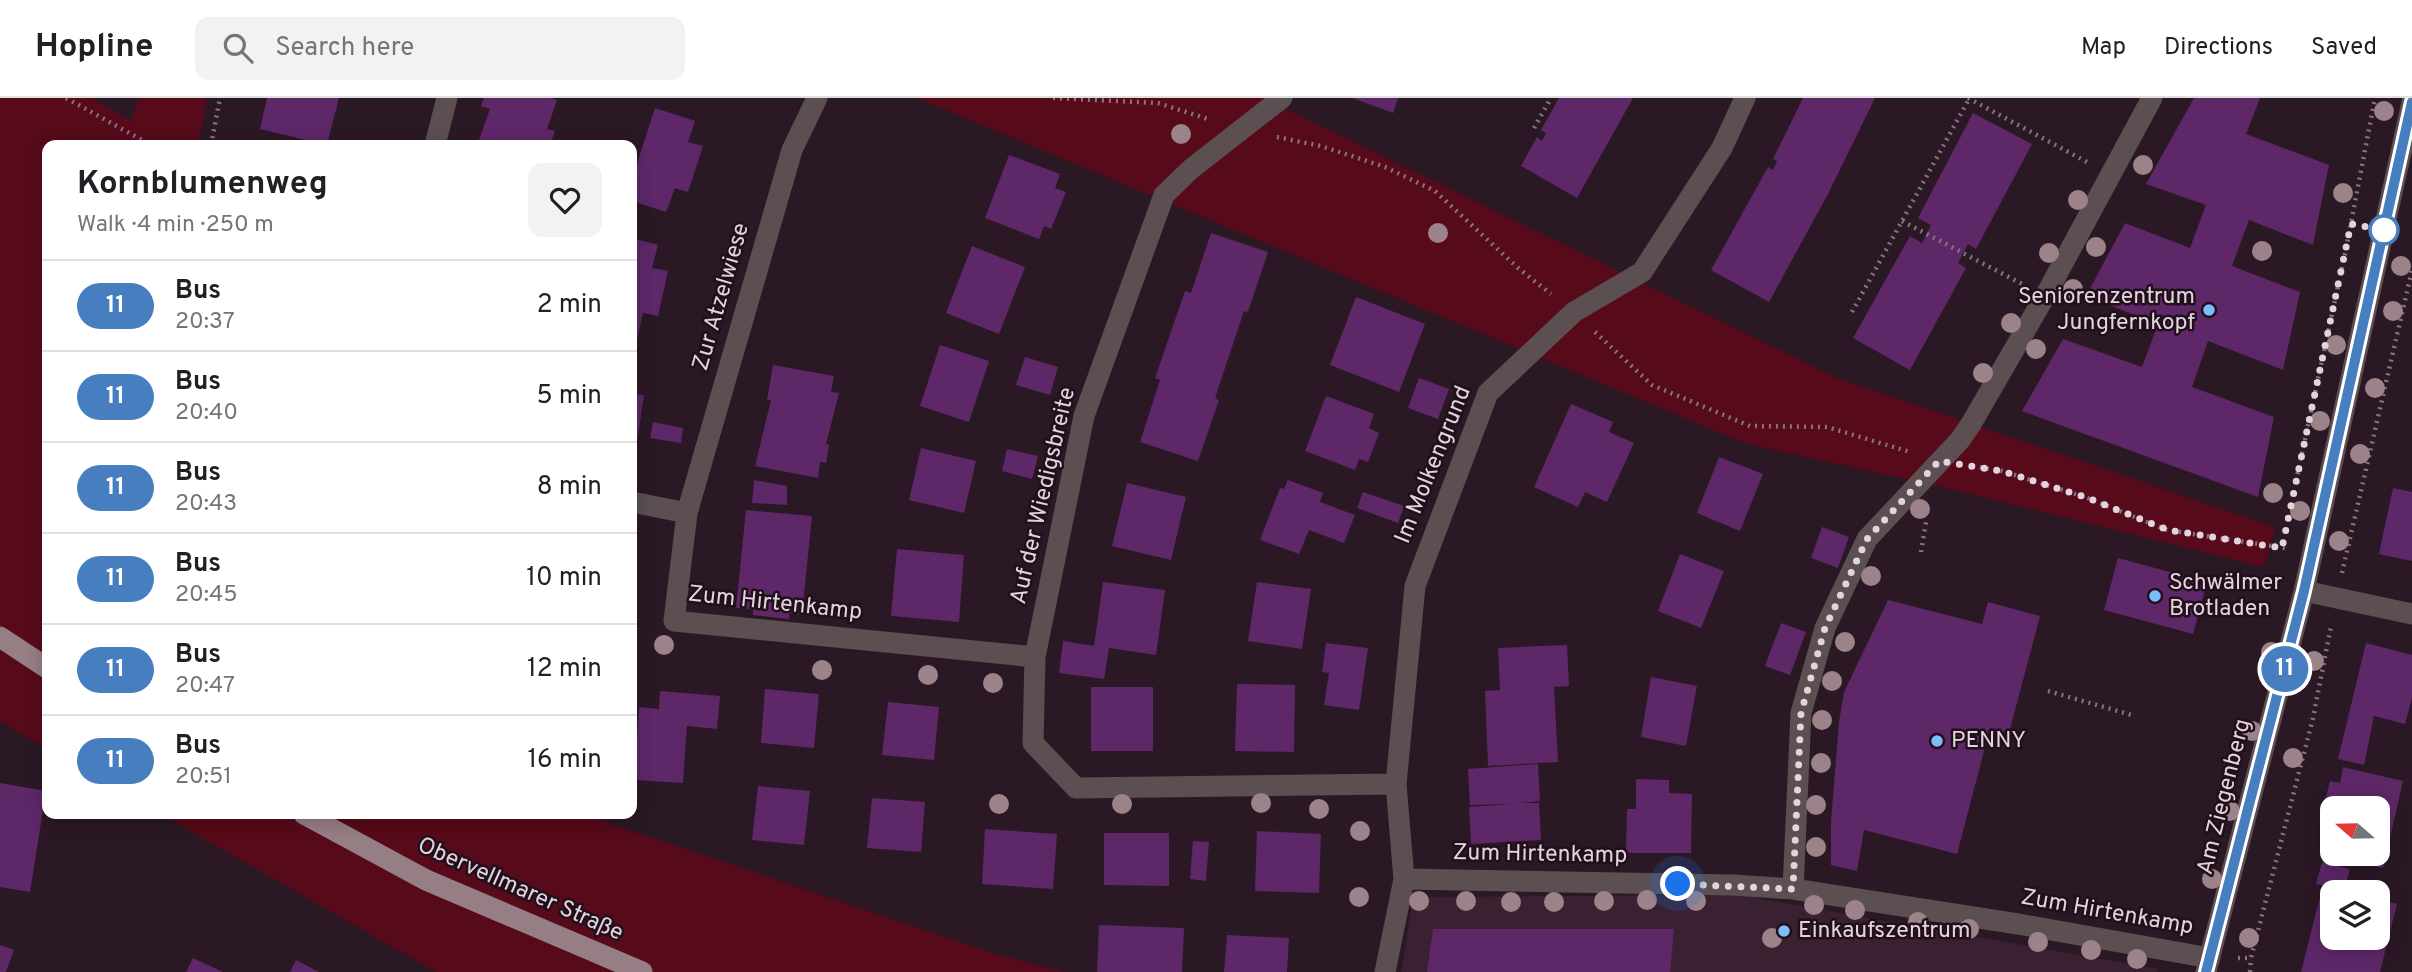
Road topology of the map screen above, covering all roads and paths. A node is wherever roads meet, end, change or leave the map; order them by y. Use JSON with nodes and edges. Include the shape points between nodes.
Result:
{"nodes":[{"id":1,"x":66,"y":98,"type":"edge"},
{"id":2,"x":220,"y":98,"type":"edge"},
{"id":3,"x":447,"y":98,"type":"edge"},
{"id":4,"x":817,"y":98,"type":"edge"},
{"id":5,"x":1053,"y":98,"type":"edge"},
{"id":6,"x":1282,"y":98,"type":"edge"},
{"id":7,"x":1551,"y":98,"type":"edge"},
{"id":8,"x":1745,"y":98,"type":"edge"},
{"id":9,"x":1968,"y":98,"type":"edge"},
{"id":10,"x":2152,"y":98,"type":"edge"},
{"id":11,"x":2375,"y":98,"type":"edge"},
{"id":12,"x":2412,"y":102,"type":"edge"},
{"id":13,"x":1534,"y":128,"type":"dead end"},
{"id":14,"x":1242,"y":130,"type":"junction"},
{"id":15,"x":142,"y":140,"type":"edge"},
{"id":16,"x":212,"y":140,"type":"edge"},
{"id":17,"x":436,"y":140,"type":"edge"},
{"id":18,"x":2109,"y":175,"type":"junction"},
{"id":19,"x":1902,"y":221,"type":"junction"},
{"id":20,"x":2412,"y":270,"type":"edge"},
{"id":21,"x":2045,"y":296,"type":"junction"},
{"id":22,"x":1574,"y":312,"type":"junction"},
{"id":23,"x":1852,"y":312,"type":"dead end"},
{"id":24,"x":1939,"y":461,"type":"junction"},
{"id":25,"x":2293,"y":494,"type":"dead end"},
{"id":26,"x":637,"y":503,"type":"edge"},
{"id":27,"x":687,"y":513,"type":"junction"},
{"id":28,"x":2285,"y":534,"type":"dead end"},
{"id":29,"x":2282,"y":548,"type":"junction"},
{"id":30,"x":2314,"y":553,"type":"junction"},
{"id":31,"x":2280,"y":559,"type":"dead end"},
{"id":32,"x":2304,"y":591,"type":"junction"},
{"id":33,"x":2336,"y":597,"type":"junction"},
{"id":34,"x":2412,"y":614,"type":"edge"},
{"id":35,"x":0,"y":637,"type":"edge"},
{"id":36,"x":1035,"y":657,"type":"junction"},
{"id":37,"x":42,"y":665,"type":"edge"},
{"id":38,"x":2048,"y":691,"type":"dead end"},
{"id":39,"x":2136,"y":716,"type":"dead end"},
{"id":40,"x":1396,"y":784,"type":"junction"},
{"id":41,"x":313,"y":819,"type":"edge"},
{"id":42,"x":1404,"y":879,"type":"junction"},
{"id":43,"x":1793,"y":889,"type":"junction"},
{"id":44,"x":2251,"y":958,"type":"junction"},
{"id":45,"x":2208,"y":965,"type":"edge"},
{"id":46,"x":642,"y":972,"type":"edge"},
{"id":47,"x":1385,"y":972,"type":"edge"},
{"id":48,"x":2250,"y":972,"type":"edge"}],
"edges":[{"from":1,"to":15,"type":"path"},
{"from":2,"to":16,"type":"path"},
{"from":3,"to":17,"type":"street"},
{"from":4,"to":27,"type":"street","name":"Zur Atzelwiese","via":[[792,150]]},
{"from":5,"to":14,"type":"path","via":[[1158,103]]},
{"from":6,"to":14,"type":"street","name":"Auf der Wiedigsbreite"},
{"from":7,"to":13,"type":"path"},
{"from":8,"to":22,"type":"street","name":"Im Molkengrund","via":[[1722,148],[1642,272]]},
{"from":9,"to":18,"type":"path"},
{"from":9,"to":19,"type":"path"},
{"from":10,"to":18,"type":"street"},
{"from":11,"to":25,"type":"path"},
{"from":12,"to":30,"type":"street","name":"Am Ziegenberg"},
{"from":14,"to":22,"type":"path","via":[[1321,146],[1385,167],[1435,191],[1518,268]]},
{"from":14,"to":36,"type":"street","name":"Auf der Wiedigsbreite","via":[[1164,195],[1084,416]]},
{"from":18,"to":21,"type":"street"},
{"from":19,"to":21,"type":"path"},
{"from":19,"to":23,"type":"path"},
{"from":20,"to":33,"type":"path"},
{"from":21,"to":24,"type":"street","via":[[1960,440]]},
{"from":22,"to":24,"type":"path","via":[[1652,385],[1750,426],[1827,427]]},
{"from":22,"to":40,"type":"street","name":"Im Molkengrund","via":[[1488,393],[1415,586]]},
{"from":24,"to":29,"type":"path","via":[[2002,471],[2168,530]]},
{"from":24,"to":43,"type":"street","via":[[1867,539],[1825,628],[1801,713]]},
{"from":26,"to":27,"type":"street"},
{"from":27,"to":36,"type":"street","name":"Zum Hirtenkamp","via":[[674,621]]},
{"from":28,"to":29,"type":"path"},
{"from":29,"to":30,"type":"path"},
{"from":29,"to":31,"type":"path"},
{"from":30,"to":32,"type":"street","name":"Am Ziegenberg"},
{"from":32,"to":33,"type":"street"},
{"from":32,"to":45,"type":"street","name":"Am Ziegenberg"},
{"from":33,"to":34,"type":"street"},
{"from":33,"to":44,"type":"path","via":[[2313,718]]},
{"from":35,"to":37,"type":"main road"},
{"from":36,"to":40,"type":"street","name":"Auf der Wiedigsbreite","via":[[1033,743],[1076,788]]},
{"from":38,"to":39,"type":"path"},
{"from":40,"to":42,"type":"street"},
{"from":41,"to":46,"type":"main road","name":"Obervellmarer Straße","via":[[426,880]]},
{"from":42,"to":43,"type":"street","name":"Zum Hirtenkamp"},
{"from":42,"to":47,"type":"street"},
{"from":43,"to":45,"type":"street","name":"Zum Hirtenkamp","via":[[2018,924]]},
{"from":44,"to":45,"type":"path"},
{"from":44,"to":48,"type":"path"}]}
